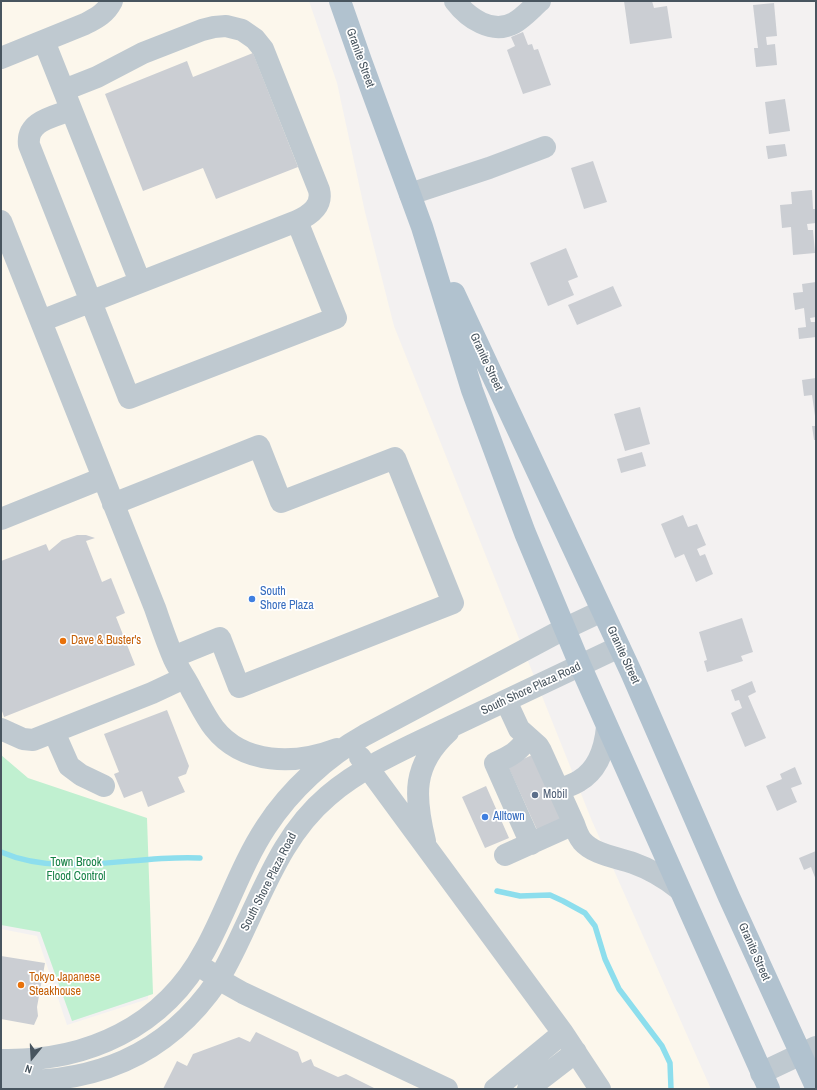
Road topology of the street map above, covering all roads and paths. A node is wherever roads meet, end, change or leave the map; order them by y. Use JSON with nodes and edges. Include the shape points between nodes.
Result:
{"nodes":[{"id":1,"x":112,"y":1,"type":"edge"},
{"id":2,"x":340,"y":1,"type":"edge"},
{"id":3,"x":455,"y":1,"type":"edge"},
{"id":4,"x":540,"y":1,"type":"edge"},
{"id":5,"x":44,"y":41,"type":"junction"},
{"id":6,"x":1,"y":58,"type":"edge"},
{"id":7,"x":68,"y":100,"type":"junction"},
{"id":8,"x":545,"y":147,"type":"dead end"},
{"id":9,"x":410,"y":194,"type":"junction"},
{"id":10,"x":1,"y":221,"type":"edge"},
{"id":11,"x":297,"y":221,"type":"junction"},
{"id":12,"x":422,"y":227,"type":"junction"},
{"id":13,"x":140,"y":282,"type":"junction"},
{"id":14,"x":91,"y":302,"type":"junction"},
{"id":15,"x":41,"y":321,"type":"junction"},
{"id":16,"x":103,"y":478,"type":"junction"},
{"id":17,"x":113,"y":504,"type":"junction"},
{"id":18,"x":1,"y":518,"type":"edge"},
{"id":19,"x":602,"y":611,"type":"junction"},
{"id":20,"x":564,"y":629,"type":"junction"},
{"id":21,"x":619,"y":647,"type":"junction"},
{"id":22,"x":173,"y":657,"type":"junction"},
{"id":23,"x":580,"y":666,"type":"junction"},
{"id":24,"x":184,"y":678,"type":"junction"},
{"id":25,"x":506,"y":701,"type":"junction"},
{"id":26,"x":457,"y":724,"type":"junction"},
{"id":27,"x":607,"y":727,"type":"junction"},
{"id":28,"x":1,"y":729,"type":"edge"},
{"id":29,"x":54,"y":732,"type":"junction"},
{"id":30,"x":528,"y":738,"type":"junction"},
{"id":31,"x":351,"y":743,"type":"junction"},
{"id":32,"x":368,"y":769,"type":"junction"},
{"id":33,"x":104,"y":786,"type":"dead end"},
{"id":34,"x":559,"y":790,"type":"junction"},
{"id":35,"x":574,"y":824,"type":"junction"},
{"id":36,"x":531,"y":844,"type":"junction"},
{"id":37,"x":426,"y":848,"type":"junction"},
{"id":38,"x":505,"y":855,"type":"dead end"},
{"id":39,"x":679,"y":890,"type":"junction"},
{"id":40,"x":197,"y":964,"type":"junction"},
{"id":41,"x":218,"y":979,"type":"junction"},
{"id":42,"x":563,"y":1033,"type":"junction"},
{"id":43,"x":86,"y":1049,"type":"junction"},
{"id":44,"x":808,"y":1050,"type":"edge"},
{"id":45,"x":576,"y":1052,"type":"junction"},
{"id":46,"x":58,"y":1056,"type":"junction"},
{"id":47,"x":1,"y":1060,"type":"edge"},
{"id":48,"x":1,"y":1081,"type":"edge"},
{"id":49,"x":93,"y":1081,"type":"edge"},
{"id":50,"x":765,"y":1081,"type":"edge"},
{"id":51,"x":61,"y":1084,"type":"edge"},
{"id":52,"x":816,"y":1087,"type":"edge"},
{"id":53,"x":447,"y":1089,"type":"edge"},
{"id":54,"x":495,"y":1089,"type":"edge"},
{"id":55,"x":528,"y":1089,"type":"edge"},
{"id":56,"x":600,"y":1089,"type":"edge"}],
"edges":[{"from":1,"to":5,"type":"street","via":[[98,17]]},
{"from":2,"to":9,"type":"main road","name":"Granite Street"},
{"from":3,"to":4,"type":"street","via":[[476,20],[498,27],[514,23]]},
{"from":5,"to":6,"type":"street"},
{"from":5,"to":7,"type":"street"},
{"from":7,"to":11,"type":"street","via":[[97,77],[132,58],[202,30],[220,26],[242,30],[255,38],[263,49],[318,190],[317,206],[310,214]]},
{"from":7,"to":13,"type":"street"},
{"from":7,"to":14,"type":"street","via":[[37,124],[30,132],[28,142]]},
{"from":8,"to":9,"type":"street"},
{"from":9,"to":12,"type":"main road","name":"Granite Street"},
{"from":10,"to":15,"type":"street"},
{"from":11,"to":13,"type":"street"},
{"from":11,"to":14,"type":"street","via":[[336,318],[129,398]]},
{"from":12,"to":19,"type":"main road","name":"Granite Street"},
{"from":12,"to":20,"type":"main road","name":"Granite Street","via":[[472,390]]},
{"from":13,"to":14,"type":"street"},
{"from":14,"to":15,"type":"street"},
{"from":15,"to":16,"type":"street"},
{"from":16,"to":17,"type":"street"},
{"from":16,"to":18,"type":"street"},
{"from":17,"to":22,"type":"street"},
{"from":17,"to":22,"type":"street","via":[[259,446],[281,502],[395,458],[453,603],[239,687],[220,638]]},
{"from":19,"to":20,"type":"street"},
{"from":19,"to":21,"type":"main road","name":"Granite Street"},
{"from":20,"to":23,"type":"main road","name":"Granite Street"},
{"from":20,"to":31,"type":"street"},
{"from":21,"to":23,"type":"street","name":"South Shore Plaza Road"},
{"from":21,"to":44,"type":"main road","name":"Granite Street"},
{"from":22,"to":24,"type":"street"},
{"from":23,"to":25,"type":"street","name":"South Shore Plaza Road"},
{"from":23,"to":27,"type":"main road","name":"Granite Street"},
{"from":24,"to":29,"type":"street"},
{"from":24,"to":31,"type":"street","via":[[214,729],[231,744],[249,753],[260,757],[299,758],[323,754]]},
{"from":25,"to":26,"type":"street","name":"South Shore Plaza Road"},
{"from":25,"to":30,"type":"street","via":[[519,729]]},
{"from":26,"to":32,"type":"street","name":"South Shore Plaza Road"},
{"from":26,"to":37,"type":"street","via":[[437,743],[420,774],[417,794]]},
{"from":27,"to":34,"type":"street","via":[[602,753],[589,773],[578,782]]},
{"from":27,"to":39,"type":"main road","name":"Granite Street"},
{"from":28,"to":29,"type":"street","via":[[28,740]]},
{"from":29,"to":33,"type":"street","via":[[69,766]]},
{"from":30,"to":34,"type":"street","via":[[541,750]]},
{"from":30,"to":36,"type":"street","via":[[511,756],[495,763]]},
{"from":31,"to":32,"type":"street"},
{"from":31,"to":40,"type":"street","via":[[303,783],[266,827]]},
{"from":32,"to":37,"type":"street"},
{"from":32,"to":41,"type":"street","name":"South Shore Plaza Road","via":[[322,800],[292,835]]},
{"from":34,"to":35,"type":"street"},
{"from":35,"to":36,"type":"street"},
{"from":35,"to":39,"type":"street","via":[[579,837],[589,847],[651,870]]},
{"from":36,"to":38,"type":"street"},
{"from":37,"to":42,"type":"street"},
{"from":39,"to":50,"type":"main road","name":"Granite Street"},
{"from":40,"to":41,"type":"street"},
{"from":40,"to":43,"type":"street","via":[[169,1000],[149,1016],[118,1036]]},
{"from":41,"to":49,"type":"street","name":"South Shore Plaza Road","via":[[186,1019],[160,1041],[114,1066]]},
{"from":41,"to":53,"type":"street"},
{"from":42,"to":45,"type":"street"},
{"from":42,"to":54,"type":"street"},
{"from":43,"to":46,"type":"street"},
{"from":43,"to":49,"type":"street"},
{"from":44,"to":50,"type":"street"},
{"from":44,"to":52,"type":"main road","name":"Granite Street"},
{"from":45,"to":55,"type":"street"},
{"from":45,"to":56,"type":"street"},
{"from":46,"to":47,"type":"street"},
{"from":46,"to":51,"type":"street"},
{"from":48,"to":51,"type":"street","name":"South Shore Plaza Road"},
{"from":49,"to":51,"type":"street","name":"South Shore Plaza Road"}]}
